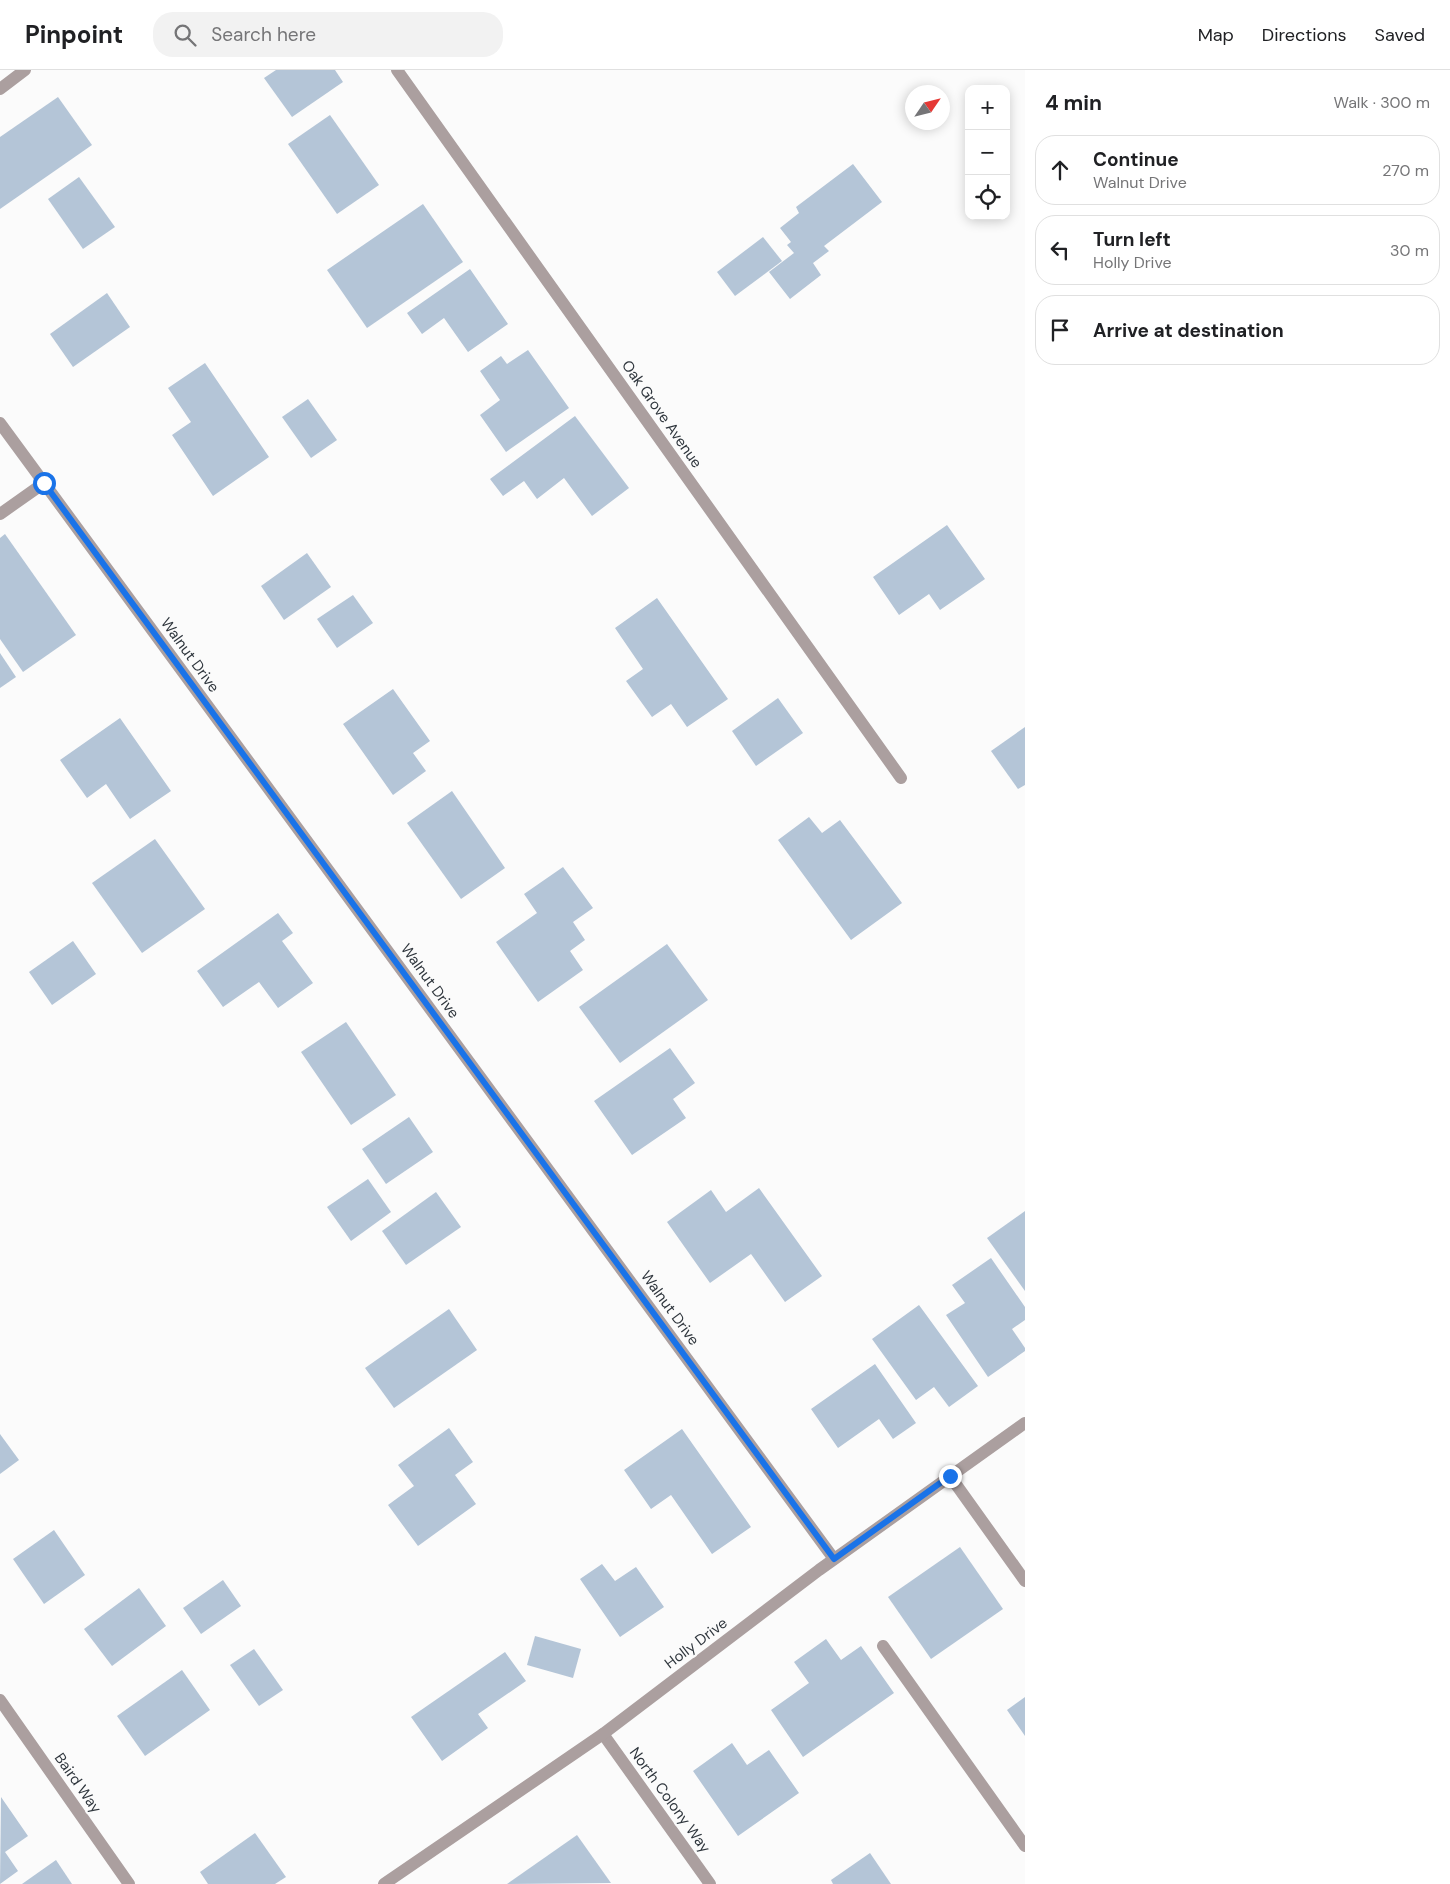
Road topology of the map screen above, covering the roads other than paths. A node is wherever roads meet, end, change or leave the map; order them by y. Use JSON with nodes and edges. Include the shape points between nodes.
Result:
{"nodes":[{"id":1,"x":25,"y":70,"type":"edge"},
{"id":2,"x":397,"y":70,"type":"edge"},
{"id":3,"x":0,"y":89,"type":"edge"},
{"id":4,"x":0,"y":423,"type":"edge"},
{"id":5,"x":44,"y":483,"type":"junction"},
{"id":6,"x":0,"y":514,"type":"edge"},
{"id":7,"x":901,"y":778,"type":"dead end"},
{"id":8,"x":1025,"y":1423,"type":"edge"},
{"id":9,"x":950,"y":1476,"type":"junction"},
{"id":10,"x":834,"y":1559,"type":"junction"},
{"id":11,"x":1025,"y":1581,"type":"edge"},
{"id":12,"x":883,"y":1646,"type":"dead end"},
{"id":13,"x":0,"y":1700,"type":"edge"},
{"id":14,"x":603,"y":1734,"type":"junction"},
{"id":15,"x":1025,"y":1846,"type":"edge"},
{"id":16,"x":129,"y":1884,"type":"edge"},
{"id":17,"x":384,"y":1884,"type":"edge"},
{"id":18,"x":710,"y":1884,"type":"edge"}],
"edges":[{"from":1,"to":3,"type":"street"},
{"from":2,"to":7,"type":"street","name":"Oak Grove Avenue"},
{"from":4,"to":5,"type":"street","name":"Walnut Drive"},
{"from":5,"to":6,"type":"street"},
{"from":5,"to":10,"type":"street","name":"Walnut Drive"},
{"from":8,"to":9,"type":"street","name":"Holly Drive"},
{"from":9,"to":10,"type":"street","name":"Holly Drive"},
{"from":9,"to":11,"type":"street"},
{"from":10,"to":14,"type":"street","name":"Holly Drive"},
{"from":12,"to":15,"type":"street"},
{"from":13,"to":16,"type":"street","name":"Baird Way"},
{"from":14,"to":17,"type":"street","name":"Holly Drive"},
{"from":14,"to":18,"type":"street","name":"North Colony Way"}]}
